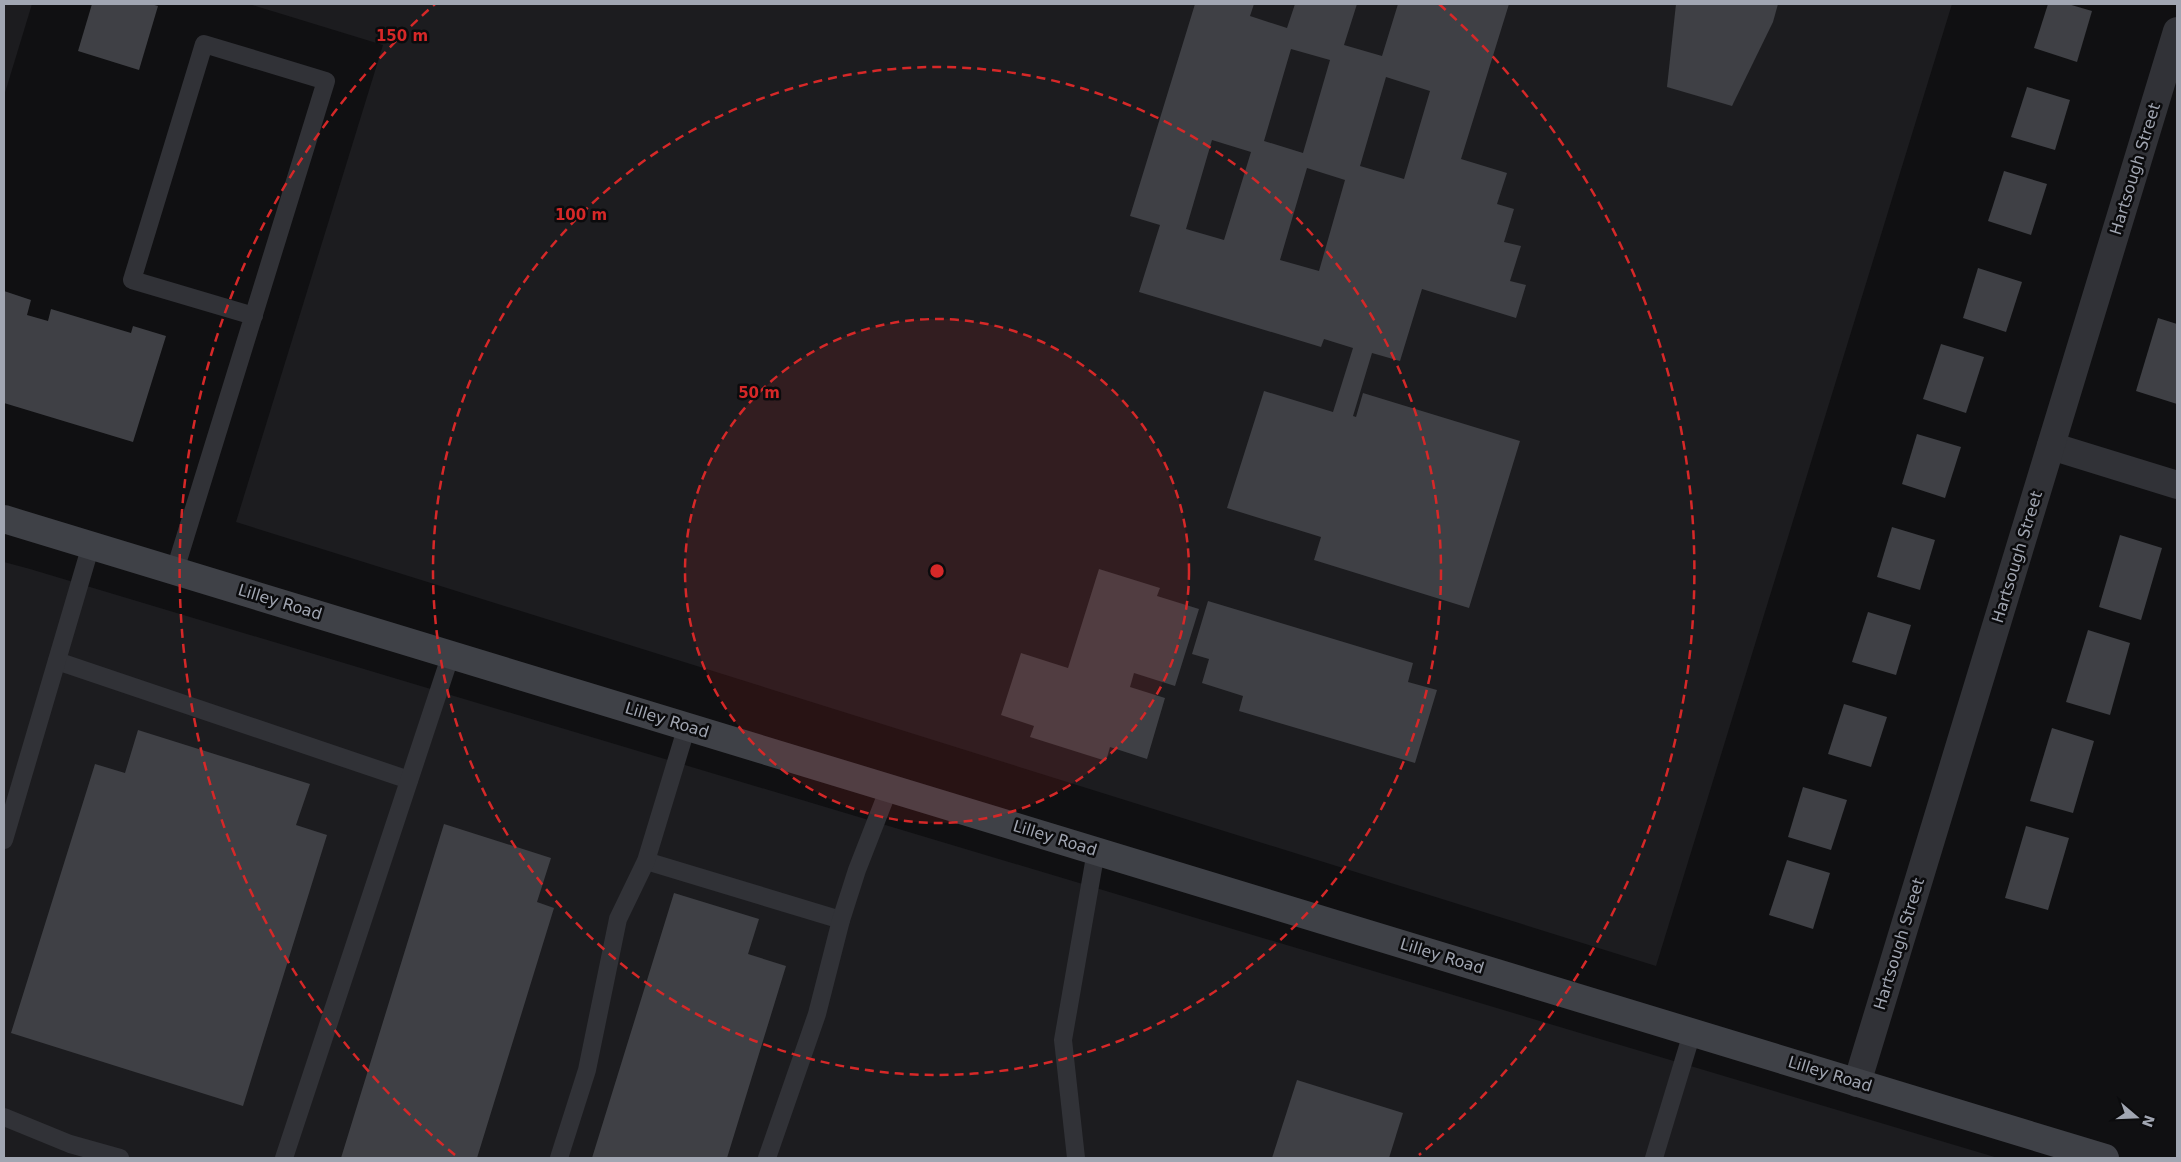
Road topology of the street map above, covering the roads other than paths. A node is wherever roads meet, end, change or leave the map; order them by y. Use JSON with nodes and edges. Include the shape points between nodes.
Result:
{"nodes":[{"id":1,"x":2177,"y":31,"type":"edge"},
{"id":2,"x":254,"y":316,"type":"junction"},
{"id":3,"x":2051,"y":446,"type":"junction"},
{"id":4,"x":2177,"y":485,"type":"edge"},
{"id":5,"x":4,"y":520,"type":"edge"},
{"id":6,"x":91,"y":545,"type":"junction"},
{"id":7,"x":175,"y":570,"type":"junction"},
{"id":8,"x":451,"y":654,"type":"junction"},
{"id":9,"x":57,"y":661,"type":"junction"},
{"id":10,"x":687,"y":726,"type":"junction"},
{"id":11,"x":409,"y":780,"type":"junction"},
{"id":12,"x":889,"y":788,"type":"junction"},
{"id":13,"x":4,"y":840,"type":"edge"},
{"id":14,"x":1096,"y":851,"type":"junction"},
{"id":15,"x":646,"y":861,"type":"junction"},
{"id":16,"x":841,"y":920,"type":"junction"},
{"id":17,"x":1692,"y":1033,"type":"junction"},
{"id":18,"x":1857,"y":1083,"type":"junction"},
{"id":19,"x":4,"y":1117,"type":"edge"},
{"id":20,"x":120,"y":1158,"type":"edge"},
{"id":21,"x":284,"y":1158,"type":"edge"},
{"id":22,"x":559,"y":1158,"type":"edge"},
{"id":23,"x":767,"y":1158,"type":"edge"},
{"id":24,"x":1076,"y":1158,"type":"edge"},
{"id":25,"x":1654,"y":1158,"type":"edge"},
{"id":26,"x":2106,"y":1158,"type":"edge"}],
"edges":[{"from":1,"to":3,"type":"street","name":"Hartsough Street"},
{"from":2,"to":2,"type":"lane","via":[[326,81],[204,44],[132,280]]},
{"from":2,"to":7,"type":"lane"},
{"from":3,"to":4,"type":"street"},
{"from":3,"to":18,"type":"street","name":"Hartsough Street"},
{"from":5,"to":6,"type":"street","name":"Lilley Road"},
{"from":6,"to":7,"type":"street","name":"Lilley Road"},
{"from":6,"to":9,"type":"lane"},
{"from":7,"to":8,"type":"street","name":"Lilley Road"},
{"from":8,"to":10,"type":"street","name":"Lilley Road"},
{"from":8,"to":11,"type":"lane"},
{"from":9,"to":11,"type":"lane"},
{"from":9,"to":13,"type":"lane"},
{"from":10,"to":12,"type":"street","name":"Lilley Road"},
{"from":10,"to":15,"type":"lane"},
{"from":11,"to":21,"type":"lane"},
{"from":12,"to":14,"type":"street","name":"Lilley Road"},
{"from":12,"to":16,"type":"lane"},
{"from":14,"to":17,"type":"street","name":"Lilley Road"},
{"from":14,"to":24,"type":"lane","via":[[1062,1040]]},
{"from":15,"to":16,"type":"lane"},
{"from":15,"to":22,"type":"lane","via":[[618,918],[587,1070]]},
{"from":16,"to":23,"type":"lane","via":[[817,1014]]},
{"from":17,"to":18,"type":"street","name":"Lilley Road"},
{"from":17,"to":25,"type":"lane"},
{"from":18,"to":26,"type":"street","name":"Lilley Road"},
{"from":19,"to":20,"type":"lane","via":[[70,1144]]}]}
